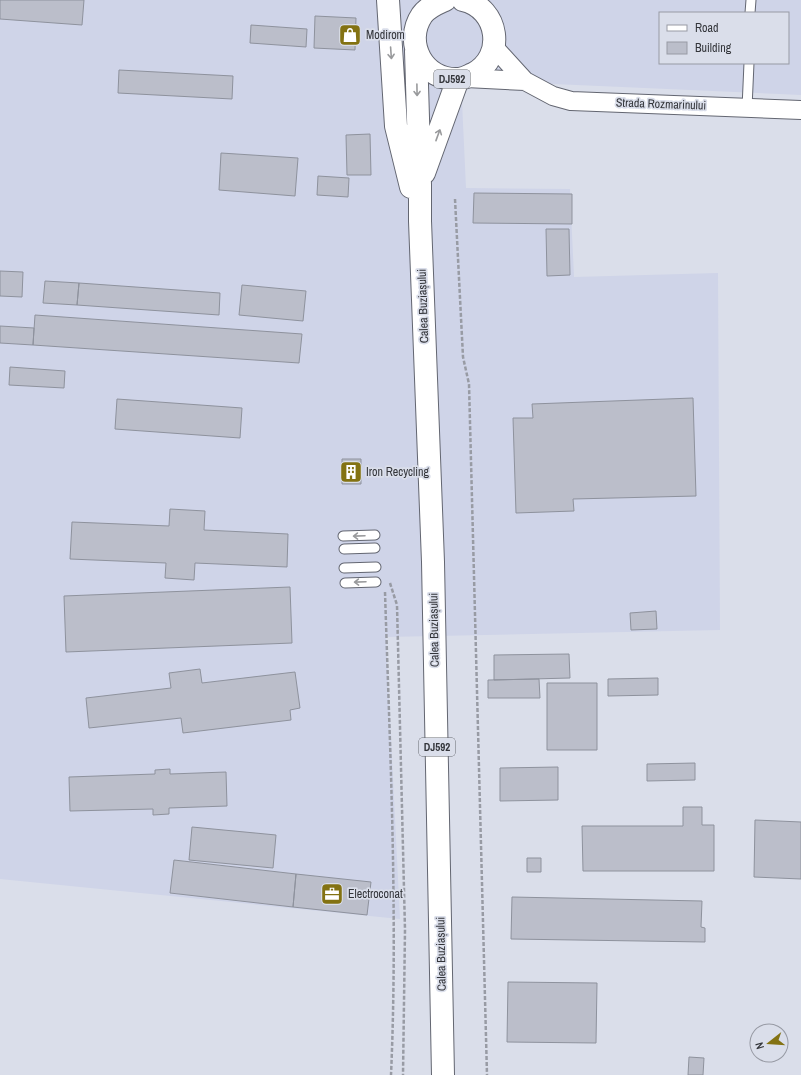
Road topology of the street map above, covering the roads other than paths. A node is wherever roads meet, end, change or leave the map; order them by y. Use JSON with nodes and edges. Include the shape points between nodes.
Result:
{"nodes":[{"id":1,"x":388,"y":0,"type":"edge"},
{"id":2,"x":417,"y":0,"type":"edge"},
{"id":3,"x":445,"y":0,"type":"edge"},
{"id":4,"x":463,"y":0,"type":"edge"},
{"id":5,"x":751,"y":0,"type":"edge"},
{"id":6,"x":750,"y":12,"type":"edge"},
{"id":7,"x":417,"y":26,"type":"junction"},
{"id":8,"x":494,"y":47,"type":"junction"},
{"id":9,"x":416,"y":51,"type":"junction"},
{"id":10,"x":749,"y":64,"type":"edge"},
{"id":11,"x":462,"y":78,"type":"junction"},
{"id":12,"x":525,"y":81,"type":"junction"},
{"id":13,"x":747,"y":108,"type":"junction"},
{"id":14,"x":801,"y":110,"type":"edge"},
{"id":15,"x":420,"y":185,"type":"junction"},
{"id":16,"x":420,"y":221,"type":"junction"},
{"id":17,"x":375,"y":535,"type":"dead end"},
{"id":18,"x":343,"y":536,"type":"dead end"},
{"id":19,"x":375,"y":548,"type":"dead end"},
{"id":20,"x":344,"y":549,"type":"dead end"},
{"id":21,"x":376,"y":567,"type":"dead end"},
{"id":22,"x":344,"y":568,"type":"dead end"},
{"id":23,"x":376,"y":582,"type":"dead end"},
{"id":24,"x":345,"y":583,"type":"dead end"},
{"id":25,"x":443,"y":1075,"type":"edge"}],
"edges":[{"from":1,"to":16,"type":"main road","number":"DJ592","one_way":true,"via":[[396,126]]},
{"from":2,"to":7,"type":"main road","number":"DJ592"},
{"from":3,"to":7,"type":"main road","number":"DJ592","via":[[432,5],[423,14]]},
{"from":4,"to":8,"type":"main road","via":[[479,7],[487,15],[492,25]]},
{"from":5,"to":6,"type":"lane"},
{"from":7,"to":9,"type":"main road","number":"DJ592","via":[[414,38]]},
{"from":8,"to":11,"type":"main road","number":"DJ592","via":[[489,60],[479,71]]},
{"from":8,"to":12,"type":"street","name":"Strada Rozmarinului"},
{"from":9,"to":11,"type":"main road","number":"DJ592","via":[[422,63],[432,72],[444,78]]},
{"from":9,"to":15,"type":"main road","name":"Calea Buziașului","number":"DJ592","one_way":true},
{"from":10,"to":13,"type":"lane"},
{"from":11,"to":12,"type":"street","name":"Strada Rozmarinului"},
{"from":15,"to":11,"type":"main road","name":"Calea Buziașului","number":"DJ592","one_way":true},
{"from":12,"to":13,"type":"street","name":"Strada Rozmarinului","via":[[553,96],[571,101]]},
{"from":13,"to":14,"type":"street","name":"Strada Rozmarinului"},
{"from":15,"to":16,"type":"main road","name":"Calea Buziașului","number":"DJ592"},
{"from":16,"to":25,"type":"main road","name":"Calea Buziașului","number":"DJ592","via":[[433,562]]},
{"from":17,"to":18,"type":"lane","one_way":true},
{"from":19,"to":20,"type":"lane"},
{"from":21,"to":22,"type":"lane"},
{"from":23,"to":24,"type":"lane","one_way":true}]}
